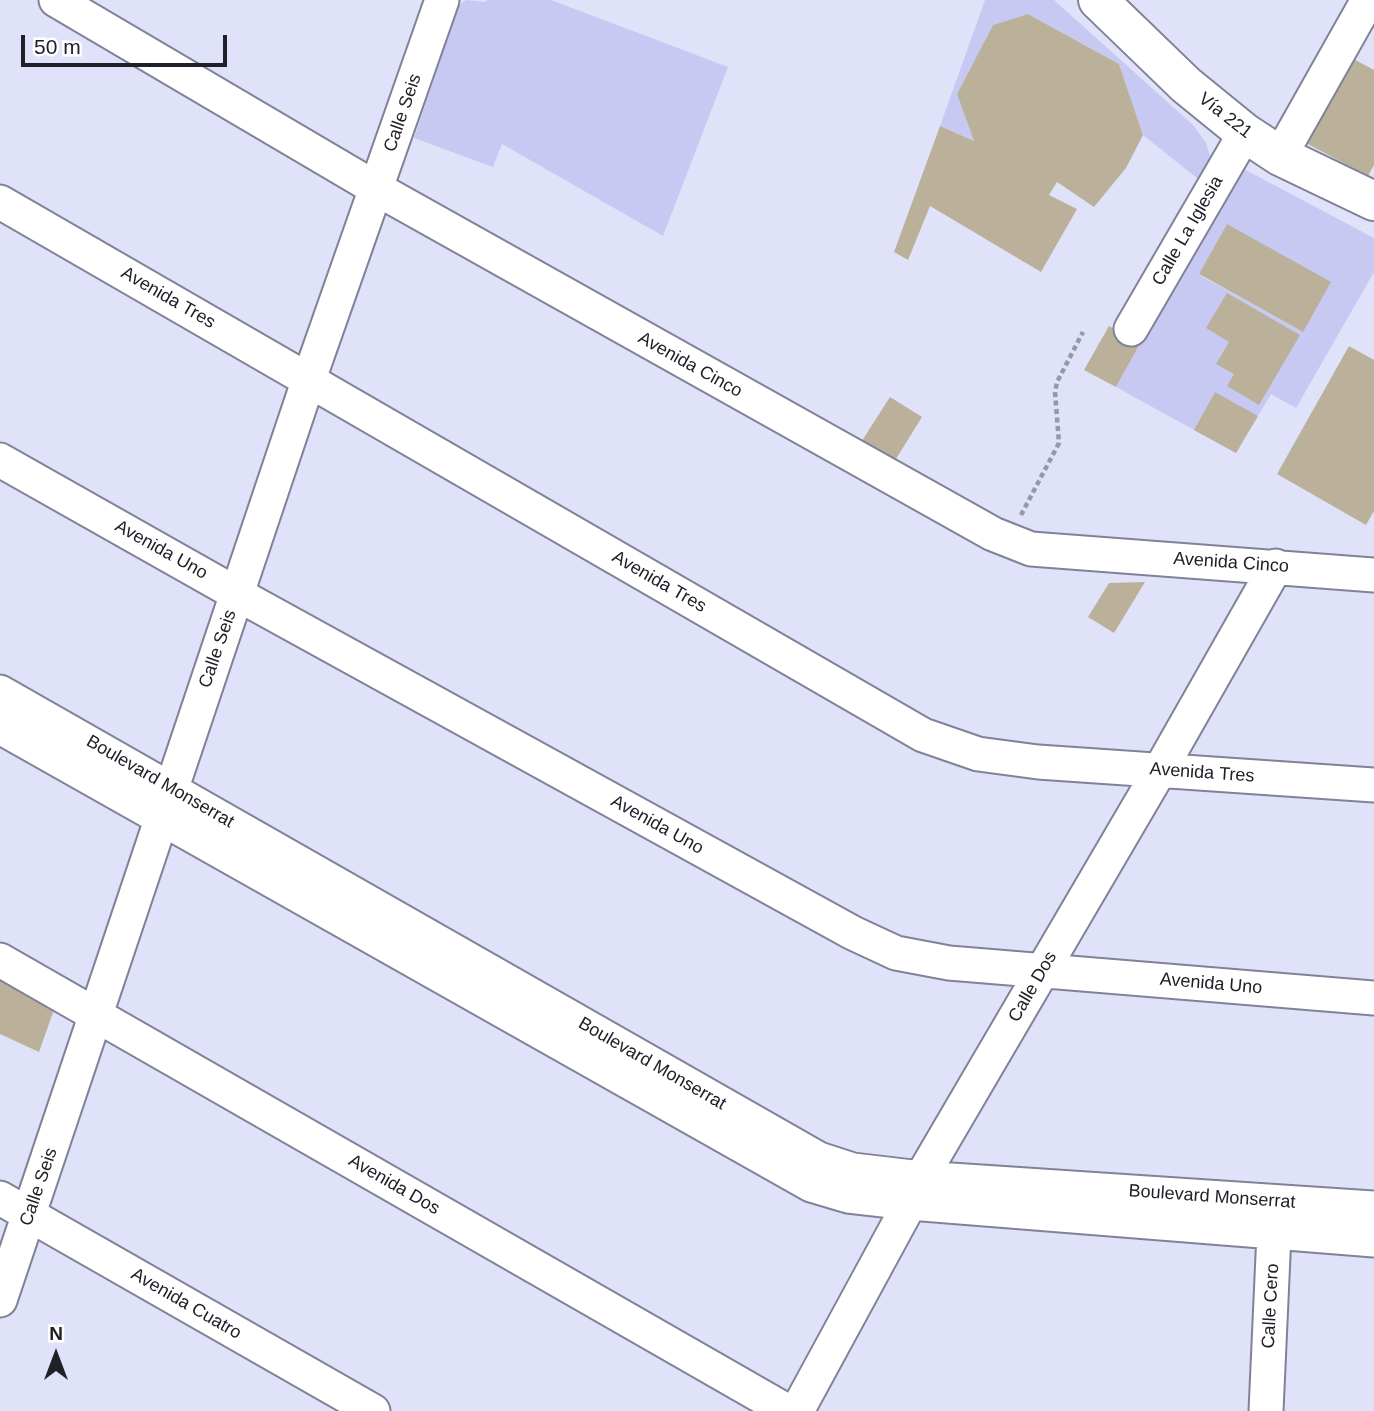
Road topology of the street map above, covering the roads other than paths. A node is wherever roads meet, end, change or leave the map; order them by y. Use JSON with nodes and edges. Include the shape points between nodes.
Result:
{"nodes":[{"id":1,"x":56,"y":0,"type":"edge"},
{"id":2,"x":442,"y":0,"type":"edge"},
{"id":3,"x":1098,"y":0,"type":"edge"},
{"id":4,"x":1368,"y":0,"type":"edge"},
{"id":5,"x":1245,"y":133,"type":"junction"},
{"id":6,"x":1280,"y":156,"type":"junction"},
{"id":7,"x":377,"y":189,"type":"junction"},
{"id":8,"x":1374,"y":201,"type":"edge"},
{"id":9,"x":0,"y":202,"type":"edge"},
{"id":10,"x":1131,"y":329,"type":"dead end"},
{"id":11,"x":309,"y":379,"type":"junction"},
{"id":12,"x":0,"y":460,"type":"edge"},
{"id":13,"x":1276,"y":566,"type":"junction"},
{"id":14,"x":1374,"y":575,"type":"edge"},
{"id":15,"x":237,"y":594,"type":"junction"},
{"id":16,"x":0,"y":691,"type":"edge"},
{"id":17,"x":0,"y":727,"type":"edge"},
{"id":18,"x":1160,"y":770,"type":"junction"},
{"id":19,"x":1374,"y":785,"type":"edge"},
{"id":20,"x":166,"y":803,"type":"junction"},
{"id":21,"x":0,"y":960,"type":"edge"},
{"id":22,"x":1042,"y":971,"type":"junction"},
{"id":23,"x":1374,"y":998,"type":"edge"},
{"id":24,"x":97,"y":1015,"type":"junction"},
{"id":25,"x":915,"y":1190,"type":"junction"},
{"id":26,"x":0,"y":1198,"type":"edge"},
{"id":27,"x":1374,"y":1208,"type":"edge"},
{"id":28,"x":30,"y":1215,"type":"junction"},
{"id":29,"x":1275,"y":1216,"type":"junction"},
{"id":30,"x":1374,"y":1240,"type":"edge"},
{"id":31,"x":0,"y":1300,"type":"edge"},
{"id":32,"x":373,"y":1411,"type":"edge"},
{"id":33,"x":787,"y":1411,"type":"edge"},
{"id":34,"x":797,"y":1411,"type":"edge"},
{"id":35,"x":1266,"y":1411,"type":"edge"}],
"edges":[{"from":1,"to":7,"type":"street","name":"Avenida Cinco"},
{"from":2,"to":7,"type":"street","name":"Calle Seis"},
{"from":3,"to":5,"type":"main road","name":"Vía 221","via":[[1186,85]]},
{"from":4,"to":6,"type":"street"},
{"from":5,"to":6,"type":"main road","name":"Vía 221"},
{"from":5,"to":10,"type":"street","name":"Calle La Iglesia"},
{"from":6,"to":8,"type":"main road","name":"Vía 221"},
{"from":7,"to":11,"type":"street","name":"Calle Seis"},
{"from":7,"to":13,"type":"street","name":"Avenida Cinco","via":[[993,534],[1031,549]]},
{"from":9,"to":11,"type":"street","name":"Avenida Tres"},
{"from":11,"to":15,"type":"street","name":"Calle Seis"},
{"from":11,"to":18,"type":"street","name":"Avenida Tres","via":[[923,735],[978,754]]},
{"from":12,"to":15,"type":"street","name":"Avenida Uno"},
{"from":13,"to":14,"type":"street","name":"Avenida Cinco"},
{"from":13,"to":18,"type":"street","name":"Calle Dos"},
{"from":15,"to":20,"type":"street","name":"Calle Seis"},
{"from":15,"to":22,"type":"street","name":"Avenida Uno","via":[[896,953]]},
{"from":16,"to":20,"type":"street","name":"Boulevard Monserrat"},
{"from":17,"to":20,"type":"street","name":"Boulevard Monserrat"},
{"from":18,"to":19,"type":"street","name":"Avenida Tres"},
{"from":18,"to":22,"type":"street","name":"Calle Dos"},
{"from":20,"to":24,"type":"street","name":"Calle Seis"},
{"from":20,"to":25,"type":"street","name":"Boulevard Monserrat","via":[[819,1159]]},
{"from":21,"to":24,"type":"street","name":"Avenida Dos"},
{"from":22,"to":23,"type":"street","name":"Avenida Uno"},
{"from":22,"to":25,"type":"street","name":"Calle Dos"},
{"from":24,"to":28,"type":"street","name":"Calle Seis"},
{"from":24,"to":33,"type":"street","name":"Avenida Dos"},
{"from":25,"to":29,"type":"street","name":"Boulevard Monserrat"},
{"from":25,"to":34,"type":"street","name":"Calle Dos"},
{"from":26,"to":28,"type":"street","name":"Avenida Cuatro"},
{"from":27,"to":29,"type":"street","name":"Boulevard Monserrat"},
{"from":28,"to":31,"type":"street","name":"Calle Seis"},
{"from":28,"to":32,"type":"street","name":"Avenida Cuatro"},
{"from":29,"to":30,"type":"street","name":"Boulevard Monserrat"},
{"from":29,"to":35,"type":"street","name":"Calle Cero"}]}
